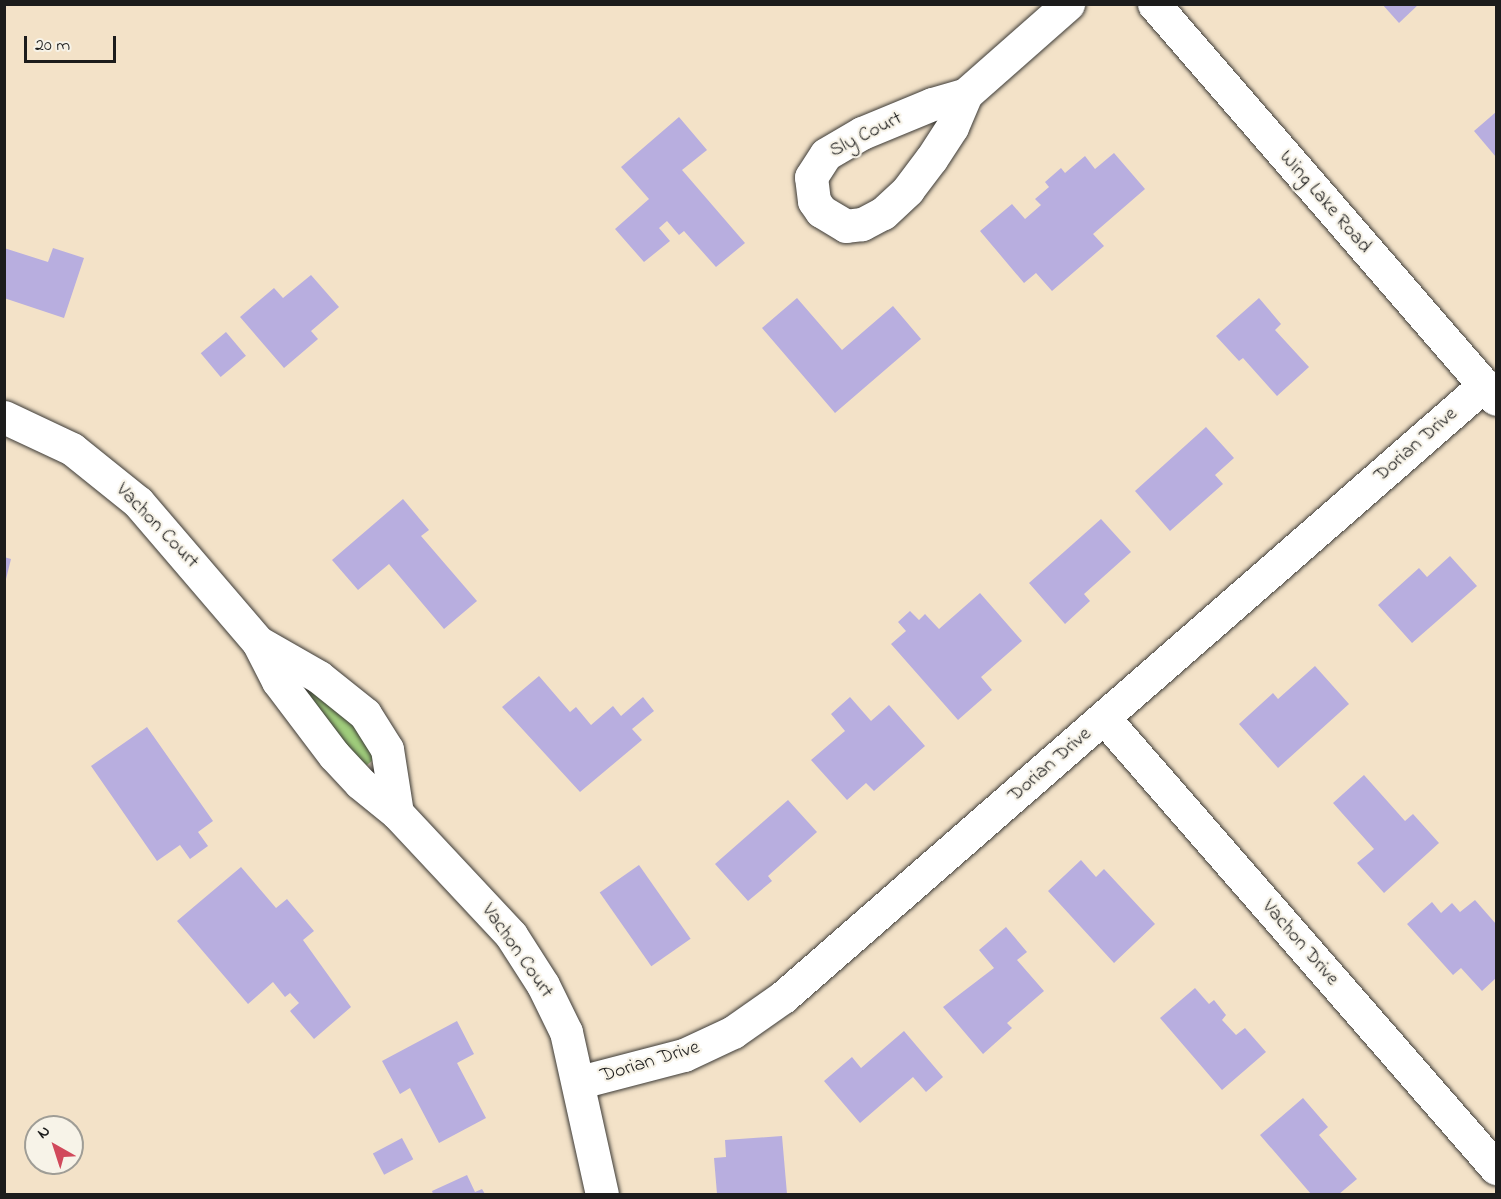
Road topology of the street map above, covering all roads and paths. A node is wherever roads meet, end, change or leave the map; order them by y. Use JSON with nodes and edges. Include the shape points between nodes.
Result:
{"nodes":[{"id":1,"x":1068,"y":4,"type":"edge"},
{"id":2,"x":1154,"y":4,"type":"edge"},
{"id":3,"x":966,"y":94,"type":"junction"},
{"id":4,"x":1490,"y":392,"type":"edge"},
{"id":5,"x":4,"y":417,"type":"edge"},
{"id":6,"x":258,"y":642,"type":"junction"},
{"id":7,"x":1104,"y":718,"type":"junction"},
{"id":8,"x":397,"y":813,"type":"junction"},
{"id":9,"x":580,"y":1082,"type":"junction"},
{"id":10,"x":1497,"y":1168,"type":"edge"},
{"id":11,"x":602,"y":1194,"type":"edge"}],
"edges":[{"from":1,"to":3,"type":"street","name":"Sly Court"},
{"from":2,"to":4,"type":"street","name":"Wing Lake Road"},
{"from":3,"to":3,"type":"street","name":"Sly Court","via":[[862,133],[826,154],[811,177],[814,201],[821,212],[846,226],[862,225],[883,213],[908,190],[931,159],[952,127]]},
{"from":4,"to":7,"type":"street","name":"Dorian Drive"},
{"from":5,"to":6,"type":"street","name":"Vachon Court","via":[[72,449],[138,502]]},
{"from":6,"to":8,"type":"street","name":"Vachon Court","via":[[305,720],[360,783]]},
{"from":6,"to":8,"type":"street","name":"Vachon Court","via":[[319,677],[365,714],[387,749]]},
{"from":7,"to":9,"type":"street","name":"Dorian Drive","via":[[757,1016],[684,1055]]},
{"from":7,"to":10,"type":"street","name":"Vachon Drive"},
{"from":8,"to":9,"type":"street","name":"Vachon Court","via":[[485,904],[529,962],[567,1032]]},
{"from":9,"to":11,"type":"street"}]}
